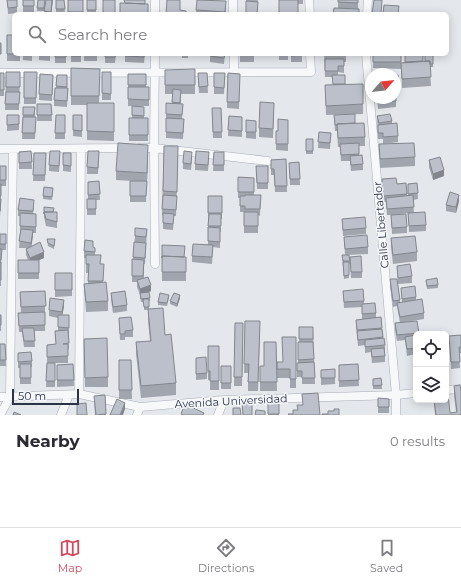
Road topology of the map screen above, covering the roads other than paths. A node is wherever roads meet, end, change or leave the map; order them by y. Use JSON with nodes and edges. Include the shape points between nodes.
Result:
{"nodes":[{"id":1,"x":155,"y":0,"type":"edge"},
{"id":2,"x":233,"y":0,"type":"edge"},
{"id":3,"x":309,"y":0,"type":"edge"},
{"id":4,"x":368,"y":0,"type":"edge"},
{"id":5,"x":155,"y":12,"type":"edge"},
{"id":6,"x":233,"y":12,"type":"edge"},
{"id":7,"x":310,"y":12,"type":"edge"},
{"id":8,"x":367,"y":12,"type":"edge"},
{"id":9,"x":155,"y":56,"type":"edge"},
{"id":10,"x":234,"y":56,"type":"edge"},
{"id":11,"x":310,"y":56,"type":"edge"},
{"id":12,"x":366,"y":56,"type":"edge"},
{"id":13,"x":0,"y":73,"type":"edge"},
{"id":14,"x":155,"y":73,"type":"junction"},
{"id":15,"x":234,"y":73,"type":"junction"},
{"id":16,"x":154,"y":148,"type":"junction"},
{"id":17,"x":0,"y":149,"type":"edge"},
{"id":18,"x":12,"y":149,"type":"junction"},
{"id":19,"x":81,"y":149,"type":"junction"},
{"id":20,"x":268,"y":161,"type":"dead end"},
{"id":21,"x":155,"y":264,"type":"dead end"},
{"id":22,"x":461,"y":389,"type":"edge"},
{"id":23,"x":449,"y":390,"type":"edge"},
{"id":24,"x":413,"y":393,"type":"edge"},
{"id":25,"x":79,"y":394,"type":"junction"},
{"id":26,"x":69,"y":395,"type":"junction"},
{"id":27,"x":396,"y":395,"type":"junction"},
{"id":28,"x":0,"y":397,"type":"edge"},
{"id":29,"x":10,"y":397,"type":"junction"},
{"id":30,"x":224,"y":400,"type":"junction"},
{"id":31,"x":140,"y":407,"type":"junction"},
{"id":32,"x":0,"y":415,"type":"edge"},
{"id":33,"x":61,"y":415,"type":"edge"},
{"id":34,"x":136,"y":415,"type":"edge"},
{"id":35,"x":218,"y":415,"type":"edge"},
{"id":36,"x":396,"y":415,"type":"edge"}],
"edges":[{"from":1,"to":5,"type":"street"},
{"from":2,"to":6,"type":"street"},
{"from":3,"to":7,"type":"street"},
{"from":4,"to":8,"type":"street"},
{"from":9,"to":14,"type":"street"},
{"from":10,"to":15,"type":"street"},
{"from":11,"to":15,"type":"street","via":[[311,72]]},
{"from":12,"to":27,"type":"street","name":"Calle Libertador"},
{"from":13,"to":14,"type":"street"},
{"from":14,"to":15,"type":"street"},
{"from":14,"to":16,"type":"street"},
{"from":16,"to":19,"type":"street"},
{"from":16,"to":20,"type":"street"},
{"from":16,"to":21,"type":"street"},
{"from":17,"to":18,"type":"street"},
{"from":18,"to":19,"type":"street"},
{"from":18,"to":29,"type":"street"},
{"from":19,"to":25,"type":"street"},
{"from":22,"to":23,"type":"street"},
{"from":24,"to":27,"type":"street","name":"Avenida Universidad"},
{"from":25,"to":26,"type":"street","name":"Avenida Universidad"},
{"from":25,"to":31,"type":"street","name":"Avenida Universidad"},
{"from":26,"to":29,"type":"street","name":"Avenida Universidad"},
{"from":26,"to":33,"type":"street"},
{"from":27,"to":30,"type":"street","name":"Avenida Universidad"},
{"from":27,"to":36,"type":"street","name":"Calle Libertador"},
{"from":28,"to":29,"type":"street","name":"Avenida Universidad"},
{"from":29,"to":32,"type":"street"},
{"from":30,"to":31,"type":"street","name":"Avenida Universidad"},
{"from":30,"to":35,"type":"street"},
{"from":31,"to":34,"type":"street"}]}
